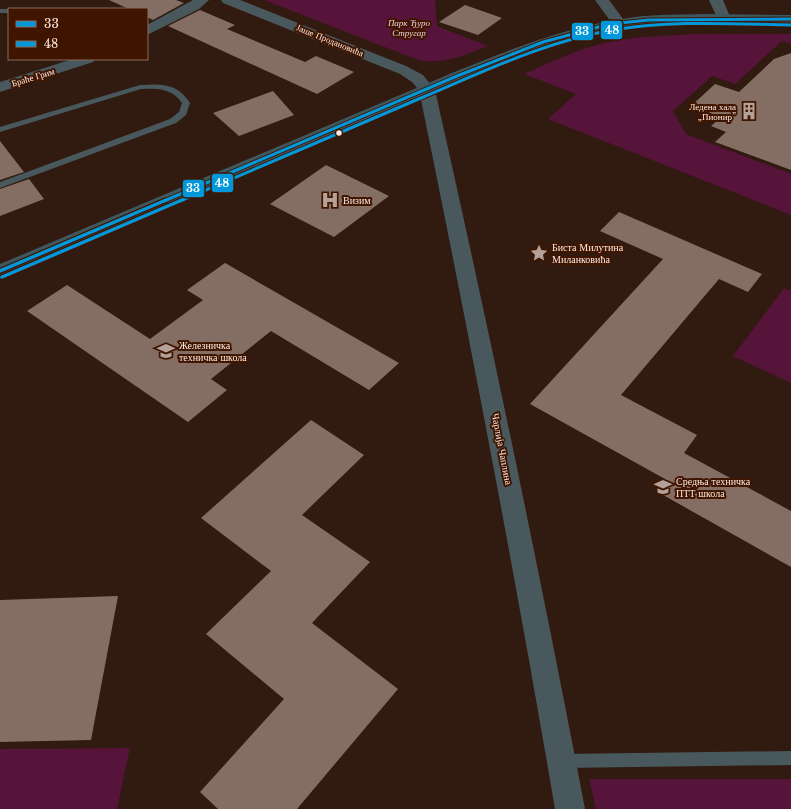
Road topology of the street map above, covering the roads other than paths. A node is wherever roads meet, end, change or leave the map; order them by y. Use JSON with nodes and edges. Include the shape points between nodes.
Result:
{"nodes":[{"id":1,"x":202,"y":0,"type":"edge"},
{"id":2,"x":228,"y":0,"type":"edge"},
{"id":3,"x":602,"y":0,"type":"edge"},
{"id":4,"x":716,"y":0,"type":"edge"},
{"id":5,"x":724,"y":19,"type":"junction"},
{"id":6,"x":791,"y":19,"type":"edge"},
{"id":7,"x":619,"y":23,"type":"junction"},
{"id":8,"x":148,"y":30,"type":"edge"},
{"id":9,"x":85,"y":60,"type":"edge"},
{"id":10,"x":0,"y":87,"type":"edge"},
{"id":11,"x":427,"y":90,"type":"junction"},
{"id":12,"x":0,"y":130,"type":"edge"},
{"id":13,"x":0,"y":185,"type":"edge"},
{"id":14,"x":0,"y":271,"type":"edge"},
{"id":15,"x":791,"y":758,"type":"edge"},
{"id":16,"x":562,"y":761,"type":"junction"},
{"id":17,"x":570,"y":809,"type":"edge"}],
"edges":[{"from":1,"to":8,"type":"street"},
{"from":2,"to":11,"type":"street","name":"Јаше Продановића","via":[[408,72]]},
{"from":3,"to":7,"type":"street"},
{"from":4,"to":5,"type":"street"},
{"from":5,"to":6,"type":"main road"},
{"from":5,"to":7,"type":"main road","via":[[640,20]]},
{"from":7,"to":11,"type":"main road","via":[[584,31],[496,60]]},
{"from":9,"to":10,"type":"street","name":"Браће Грим"},
{"from":11,"to":14,"type":"main road"},
{"from":11,"to":16,"type":"street","name":"Чарлија Чаплина","via":[[479,332]]},
{"from":12,"to":13,"type":"lane","via":[[140,87],[157,86],[172,89],[182,95],[186,103],[183,113],[173,121]]},
{"from":15,"to":16,"type":"lane"},
{"from":16,"to":17,"type":"street","name":"Чарлија Чаплина"}]}
